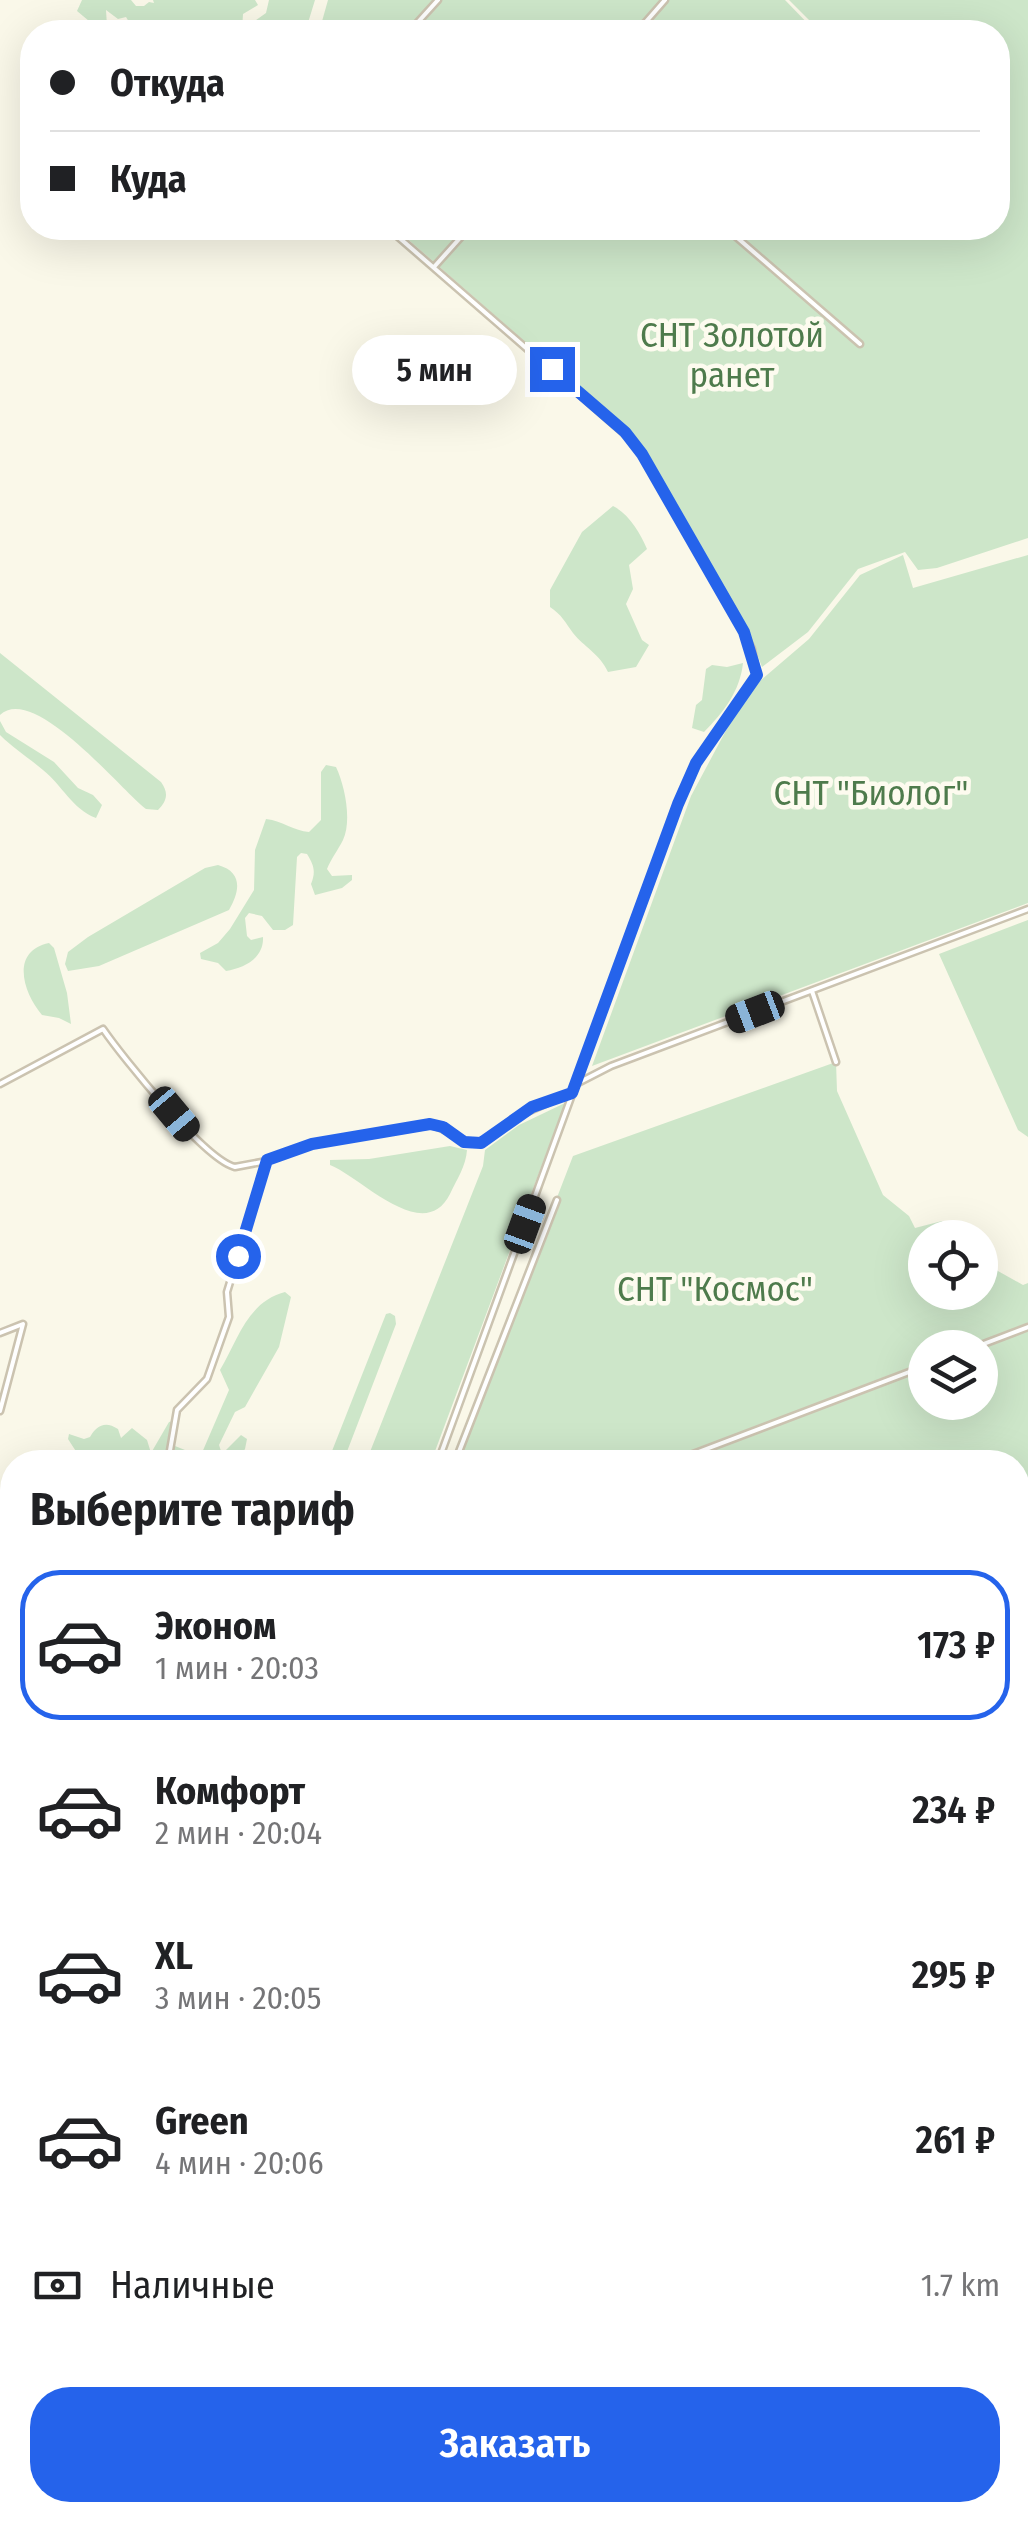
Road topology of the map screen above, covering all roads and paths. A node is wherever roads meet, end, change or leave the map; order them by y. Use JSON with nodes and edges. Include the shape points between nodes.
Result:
{"nodes":[{"id":1,"x":438,"y":0,"type":"edge"},
{"id":2,"x":665,"y":0,"type":"edge"},
{"id":3,"x":420,"y":20,"type":"edge"},
{"id":4,"x":648,"y":20,"type":"edge"},
{"id":5,"x":402,"y":240,"type":"edge"},
{"id":6,"x":458,"y":240,"type":"edge"},
{"id":7,"x":740,"y":240,"type":"edge"},
{"id":8,"x":434,"y":268,"type":"junction"},
{"id":9,"x":860,"y":344,"type":"dead end"},
{"id":10,"x":1028,"y":909,"type":"edge"},
{"id":11,"x":812,"y":992,"type":"junction"},
{"id":12,"x":836,"y":1062,"type":"dead end"},
{"id":13,"x":0,"y":1084,"type":"edge"},
{"id":14,"x":576,"y":1084,"type":"junction"},
{"id":15,"x":572,"y":1093,"type":"junction"},
{"id":16,"x":267,"y":1160,"type":"junction"},
{"id":17,"x":557,"y":1200,"type":"dead end"},
{"id":18,"x":1028,"y":1326,"type":"edge"},
{"id":19,"x":0,"y":1333,"type":"edge"},
{"id":20,"x":998,"y":1338,"type":"edge"},
{"id":21,"x":908,"y":1372,"type":"edge"},
{"id":22,"x":0,"y":1412,"type":"edge"},
{"id":23,"x":170,"y":1450,"type":"edge"},
{"id":24,"x":442,"y":1450,"type":"edge"},
{"id":25,"x":460,"y":1450,"type":"edge"},
{"id":26,"x":704,"y":1450,"type":"edge"}],
"edges":[{"from":1,"to":3,"type":"street"},
{"from":2,"to":4,"type":"street"},
{"from":5,"to":8,"type":"street"},
{"from":6,"to":8,"type":"street"},
{"from":7,"to":9,"type":"street"},
{"from":8,"to":14,"type":"street","via":[[634,442],[733,610],[757,668],[753,684],[696,763],[678,804]]},
{"from":10,"to":11,"type":"street"},
{"from":11,"to":12,"type":"street"},
{"from":11,"to":14,"type":"street"},
{"from":13,"to":16,"type":"street","via":[[104,1029],[213,1157],[235,1167]]},
{"from":14,"to":15,"type":"street"},
{"from":15,"to":16,"type":"street","via":[[532,1107],[481,1143],[430,1124],[312,1144]]},
{"from":15,"to":24,"type":"street"},
{"from":16,"to":23,"type":"street","via":[[227,1292],[229,1317],[207,1379],[177,1410]]},
{"from":17,"to":25,"type":"street"},
{"from":18,"to":20,"type":"street"},
{"from":19,"to":22,"type":"street","via":[[23,1324]]},
{"from":21,"to":26,"type":"street"}]}
